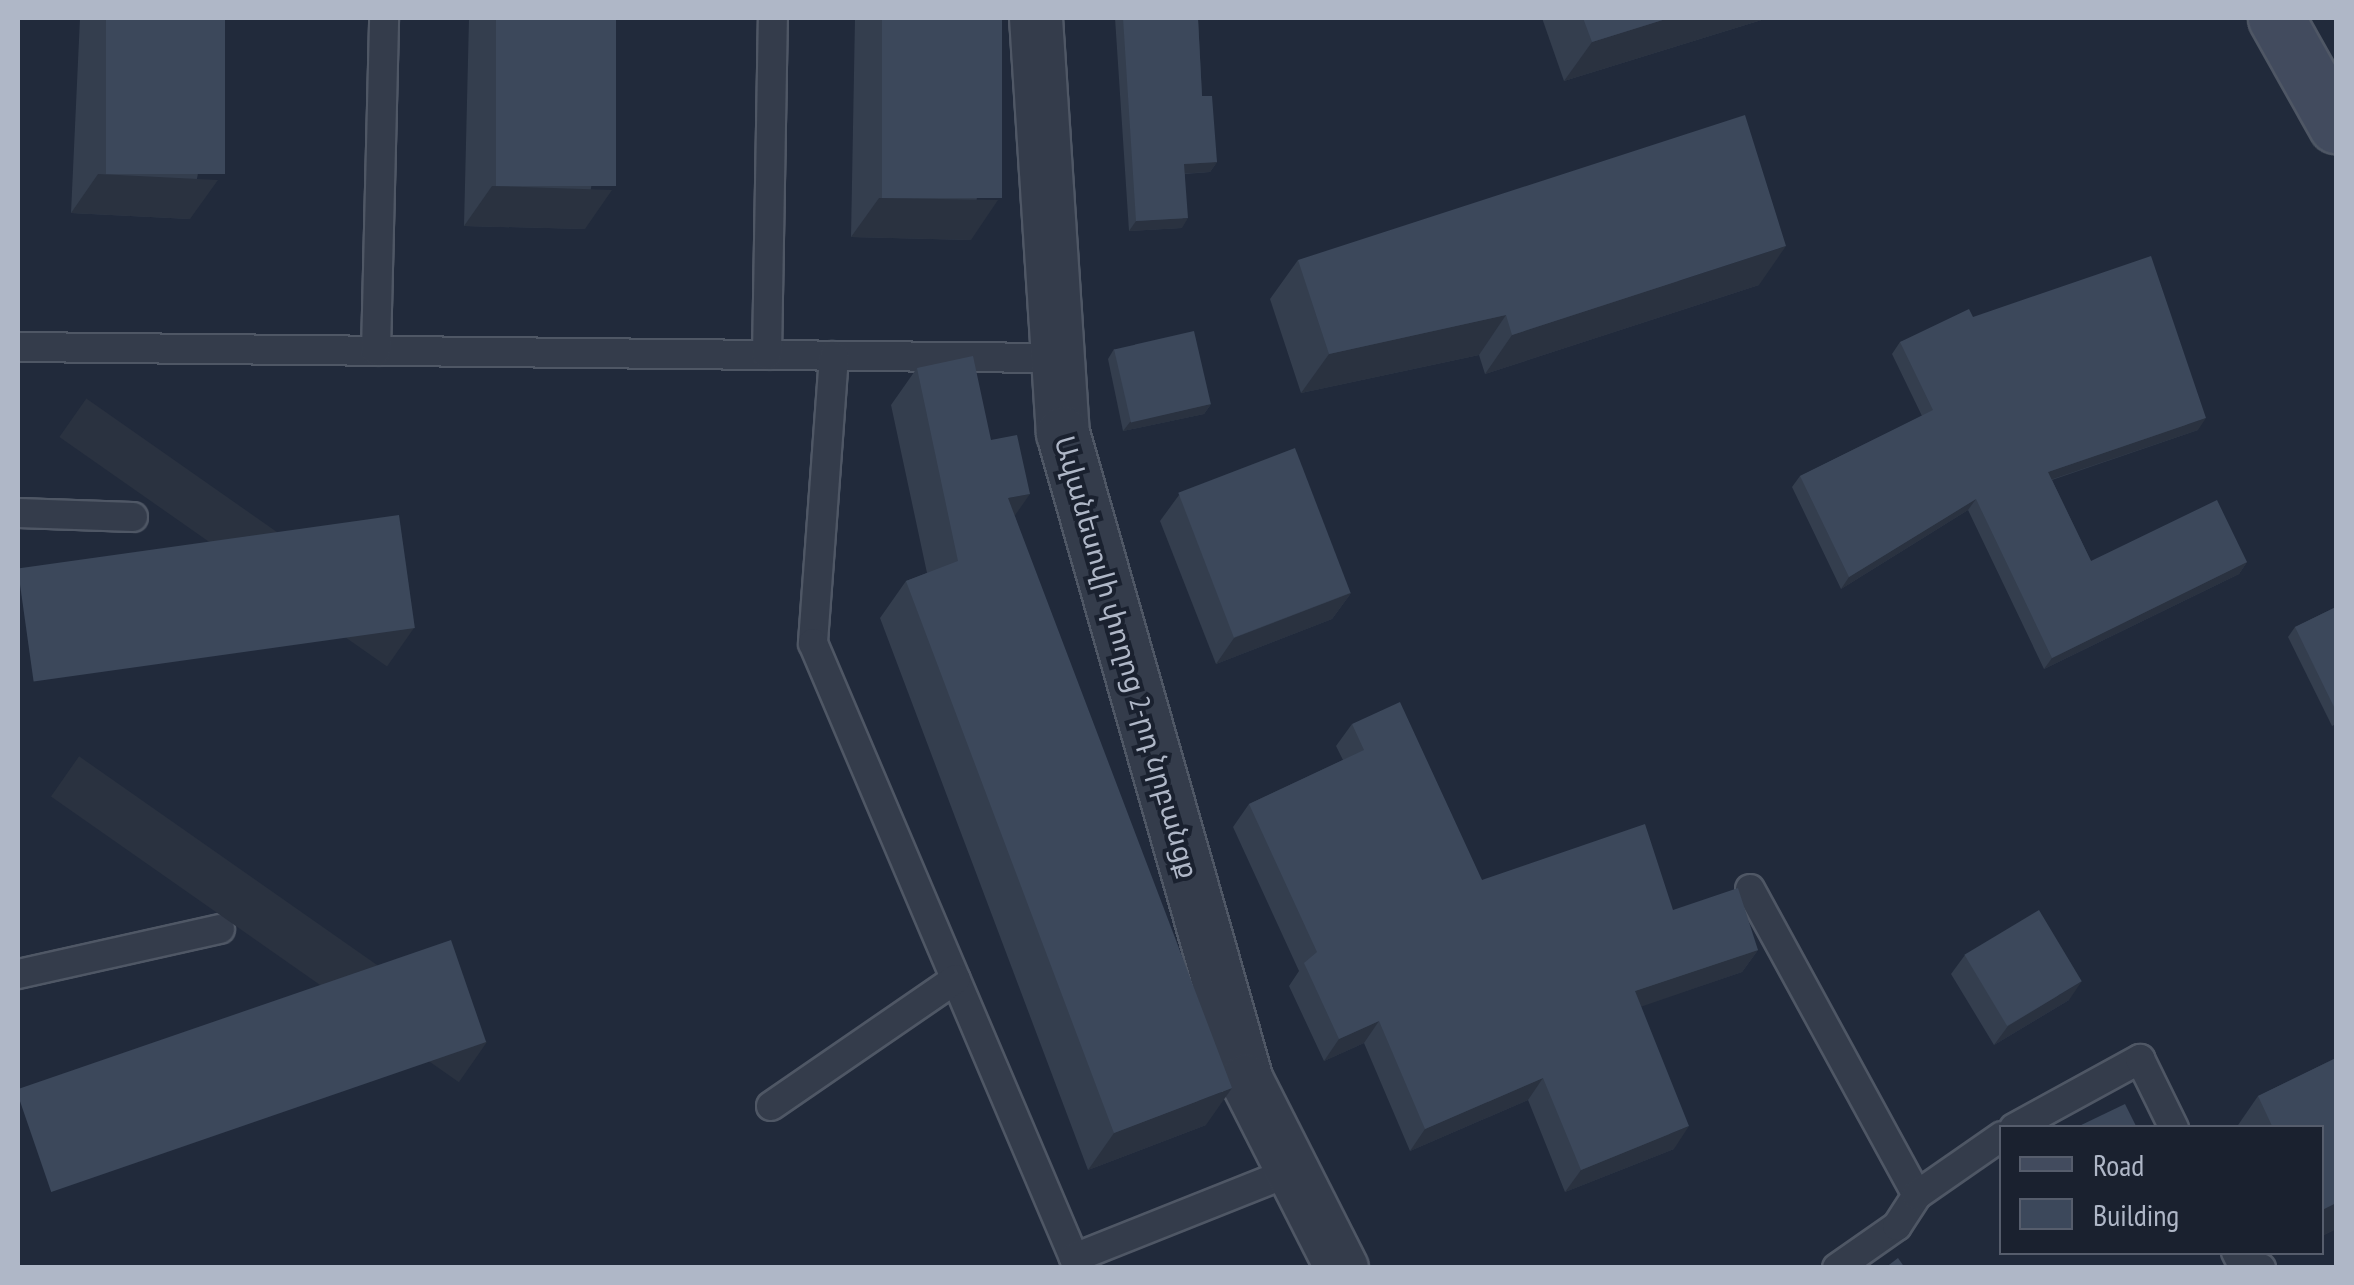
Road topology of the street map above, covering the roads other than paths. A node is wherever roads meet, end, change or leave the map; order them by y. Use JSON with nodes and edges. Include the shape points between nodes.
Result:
{"nodes":[{"id":1,"x":384,"y":18,"type":"edge"},
{"id":2,"x":774,"y":18,"type":"edge"},
{"id":3,"x":1036,"y":18,"type":"edge"},
{"id":4,"x":2276,"y":18,"type":"edge"},
{"id":5,"x":2336,"y":124,"type":"edge"},
{"id":6,"x":18,"y":347,"type":"edge"},
{"id":7,"x":376,"y":351,"type":"junction"},
{"id":8,"x":767,"y":355,"type":"junction"},
{"id":9,"x":834,"y":356,"type":"junction"},
{"id":10,"x":1054,"y":358,"type":"junction"},
{"id":11,"x":18,"y":514,"type":"edge"},
{"id":12,"x":134,"y":517,"type":"dead end"},
{"id":13,"x":1750,"y":889,"type":"dead end"},
{"id":14,"x":220,"y":929,"type":"dead end"},
{"id":15,"x":18,"y":974,"type":"edge"},
{"id":16,"x":956,"y":979,"type":"junction"},
{"id":17,"x":772,"y":1106,"type":"dead end"},
{"id":18,"x":2020,"y":1125,"type":"edge"},
{"id":19,"x":2172,"y":1125,"type":"edge"},
{"id":20,"x":1999,"y":1138,"type":"edge"},
{"id":21,"x":1293,"y":1171,"type":"junction"},
{"id":22,"x":1916,"y":1195,"type":"junction"},
{"id":23,"x":2238,"y":1255,"type":"edge"},
{"id":24,"x":1342,"y":1268,"type":"edge"},
{"id":25,"x":1837,"y":1268,"type":"edge"},
{"id":26,"x":2260,"y":1268,"type":"edge"}],
"edges":[{"from":1,"to":7,"type":"lane"},
{"from":2,"to":8,"type":"lane"},
{"from":3,"to":10,"type":"street","name":"Ավանեսովի փողոց 2-րդ նրբանցք"},
{"from":4,"to":5,"type":"main road"},
{"from":6,"to":7,"type":"lane"},
{"from":7,"to":8,"type":"lane"},
{"from":8,"to":9,"type":"lane"},
{"from":9,"to":10,"type":"lane"},
{"from":9,"to":16,"type":"lane","via":[[813,643]]},
{"from":10,"to":21,"type":"street","name":"Ավանեսովի փողոց 2-րդ նրբանցք","via":[[1063,433],[1247,1080]]},
{"from":11,"to":12,"type":"lane"},
{"from":13,"to":22,"type":"lane"},
{"from":14,"to":15,"type":"lane"},
{"from":16,"to":17,"type":"lane"},
{"from":16,"to":21,"type":"lane","via":[[1074,1258]]},
{"from":18,"to":19,"type":"lane","via":[[2140,1060]]},
{"from":20,"to":22,"type":"lane"},
{"from":21,"to":24,"type":"street","name":"Ավանեսովի փողոց 2-րդ նրբանցք"},
{"from":22,"to":25,"type":"lane","via":[[1898,1226]]},
{"from":23,"to":26,"type":"lane"}]}
